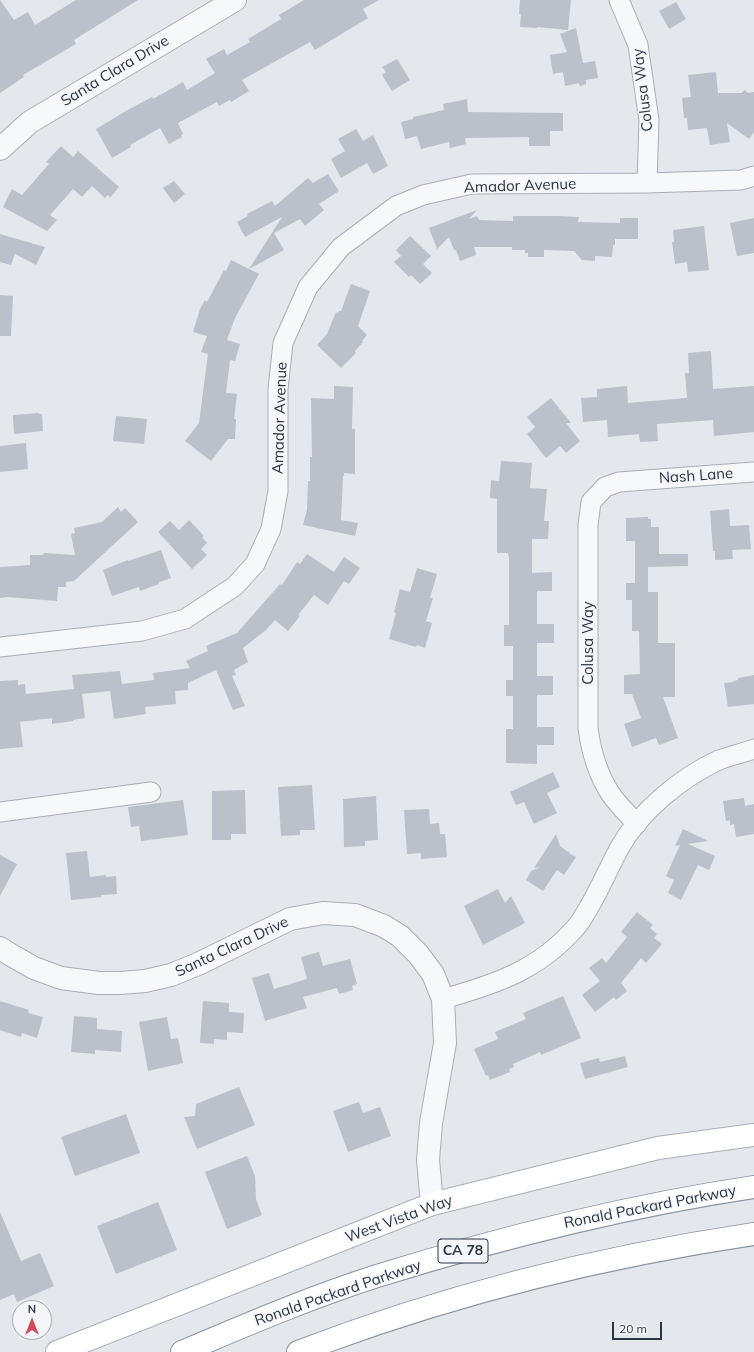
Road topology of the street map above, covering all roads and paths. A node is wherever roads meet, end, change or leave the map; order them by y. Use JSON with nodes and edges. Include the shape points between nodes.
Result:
{"nodes":[{"id":1,"x":235,"y":0,"type":"edge"},
{"id":2,"x":619,"y":0,"type":"edge"},
{"id":3,"x":0,"y":149,"type":"edge"},
{"id":4,"x":754,"y":176,"type":"edge"},
{"id":5,"x":647,"y":183,"type":"junction"},
{"id":6,"x":754,"y":472,"type":"edge"},
{"id":7,"x":638,"y":480,"type":"joint"},
{"id":8,"x":0,"y":647,"type":"edge"},
{"id":9,"x":754,"y":749,"type":"edge"},
{"id":10,"x":151,"y":792,"type":"dead end"},
{"id":11,"x":0,"y":812,"type":"edge"},
{"id":12,"x":637,"y":824,"type":"junction"},
{"id":13,"x":0,"y":948,"type":"edge"},
{"id":14,"x":442,"y":999,"type":"junction"},
{"id":15,"x":754,"y":1135,"type":"edge"},
{"id":16,"x":754,"y":1187,"type":"edge"},
{"id":17,"x":432,"y":1204,"type":"junction"},
{"id":18,"x":754,"y":1234,"type":"edge"},
{"id":19,"x":57,"y":1352,"type":"edge"},
{"id":20,"x":182,"y":1352,"type":"edge"},
{"id":21,"x":298,"y":1352,"type":"edge"}],
"edges":[{"from":1,"to":3,"type":"street","name":"Santa Clara Drive","via":[[30,122]]},
{"from":2,"to":5,"type":"street","name":"Colusa Way","via":[[638,45],[649,120]]},
{"from":4,"to":5,"type":"street","name":"Amador Avenue","via":[[741,180]]},
{"from":5,"to":8,"type":"street","name":"Amador Avenue","via":[[472,184],[423,195],[396,206],[341,247],[308,287],[283,343],[278,389],[278,491],[271,529],[255,564],[235,586],[185,619],[142,631]]},
{"from":6,"to":7,"type":"street","name":"Nash Lane"},
{"from":7,"to":12,"type":"street","name":"Colusa Way","via":[[605,487],[591,502],[588,525],[588,728],[591,751],[611,794]]},
{"from":9,"to":12,"type":"street","via":[[719,760],[683,781]]},
{"from":10,"to":11,"type":"street"},
{"from":12,"to":14,"type":"street","via":[[620,846],[598,892],[577,926],[555,948],[515,975],[481,989]]},
{"from":13,"to":14,"type":"street","name":"Santa Clara Drive","via":[[34,968],[61,978],[99,983],[145,982],[198,964],[290,919],[323,913],[355,915],[384,926],[400,936],[433,974]]},
{"from":14,"to":17,"type":"street","name":"Santa Clara Drive","via":[[445,1043],[431,1124],[428,1160]]},
{"from":15,"to":17,"type":"main road","name":"West Vista Way","via":[[658,1148]]},
{"from":16,"to":20,"type":"main road","name":"Ronald Packard Parkway","number":"CA 78","via":[[630,1210],[489,1243],[376,1277],[268,1316]]},
{"from":17,"to":19,"type":"main road","name":"West Vista Way"},
{"from":18,"to":21,"type":"main road","via":[[628,1256],[521,1281],[347,1333]]}]}
